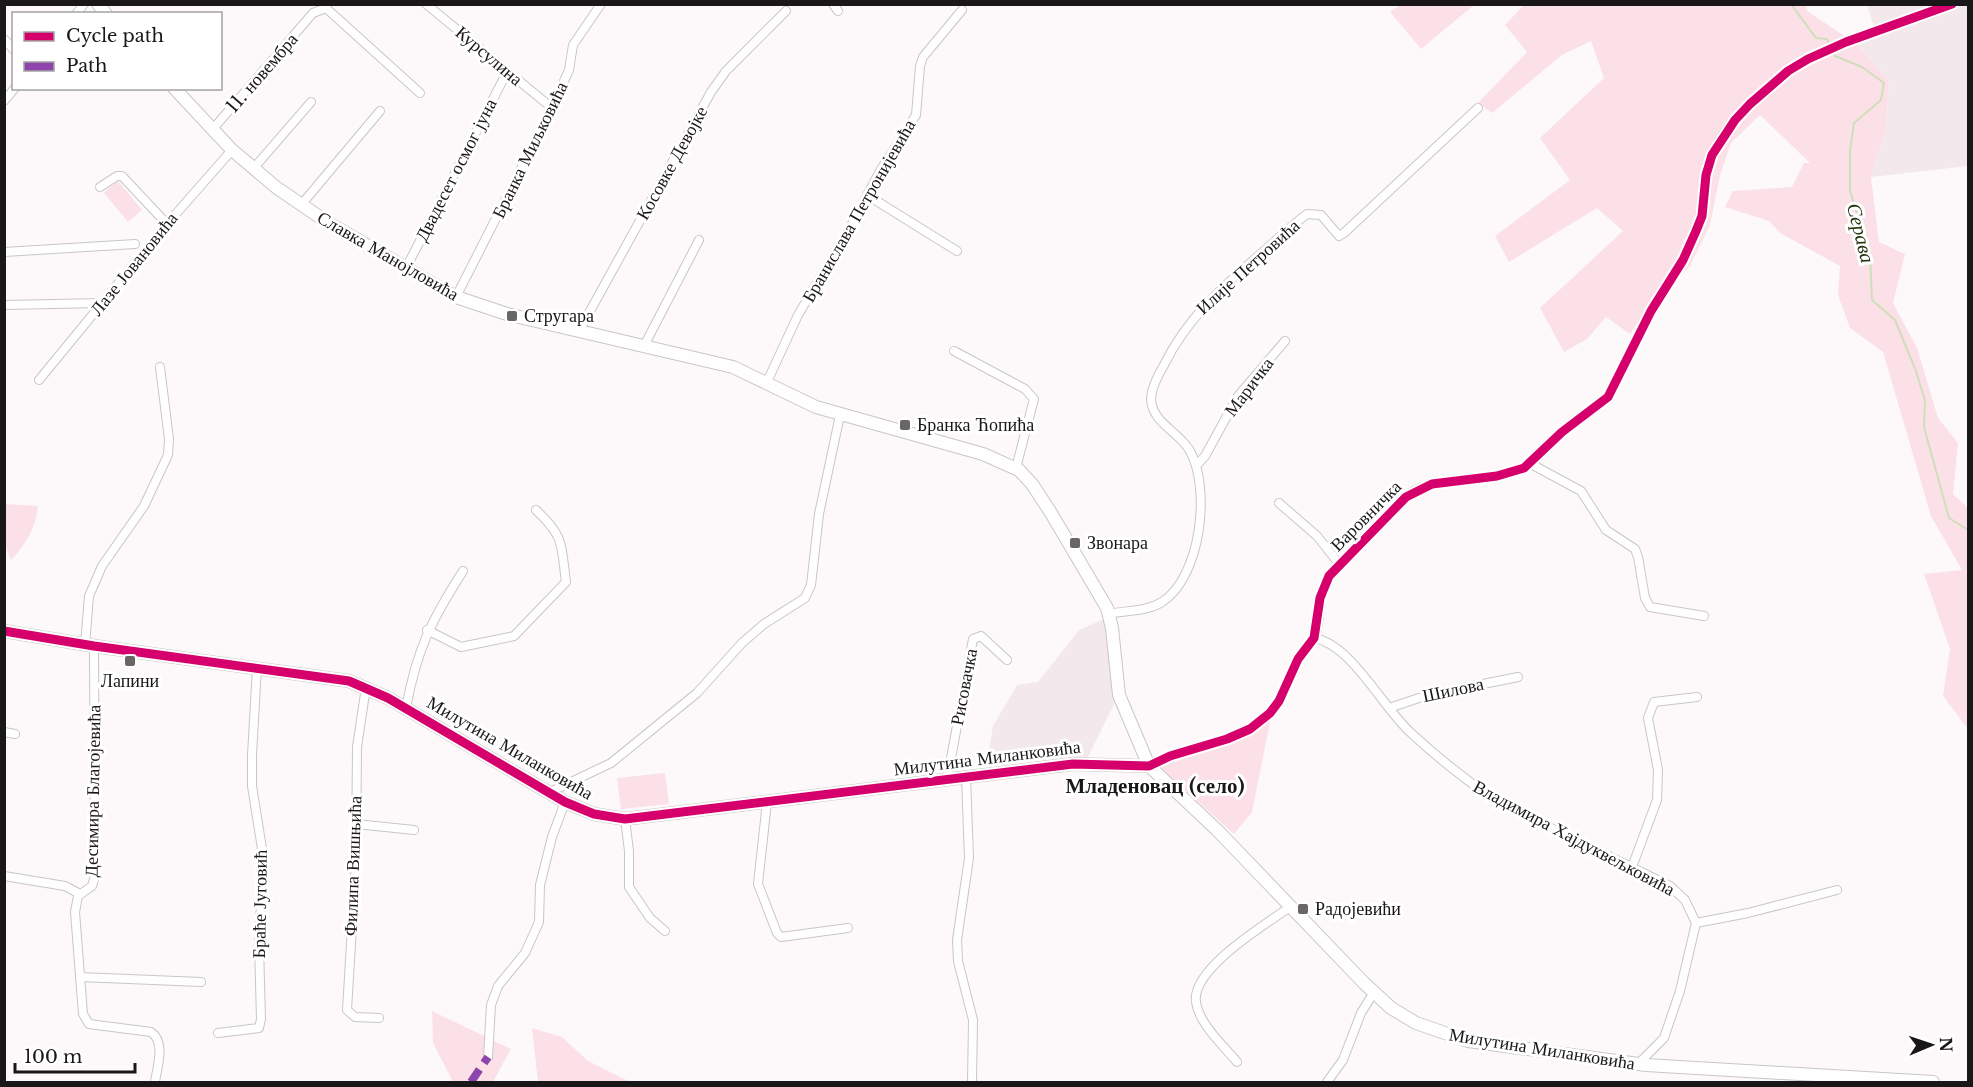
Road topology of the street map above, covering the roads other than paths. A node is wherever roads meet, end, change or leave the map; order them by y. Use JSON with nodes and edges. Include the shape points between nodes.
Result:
{"nodes":[{"id":1,"x":426,"y":4,"type":"edge"},
{"id":2,"x":602,"y":4,"type":"edge"},
{"id":3,"x":1952,"y":4,"type":"edge"},
{"id":4,"x":962,"y":10,"type":"dead end"},
{"id":5,"x":786,"y":11,"type":"dead end"},
{"id":6,"x":507,"y":72,"type":"junction"},
{"id":7,"x":176,"y":90,"type":"edge"},
{"id":8,"x":420,"y":93,"type":"dead end"},
{"id":9,"x":311,"y":102,"type":"dead end"},
{"id":10,"x":552,"y":108,"type":"junction"},
{"id":11,"x":1478,"y":108,"type":"dead end"},
{"id":12,"x":380,"y":111,"type":"dead end"},
{"id":13,"x":212,"y":130,"type":"junction"},
{"id":14,"x":232,"y":150,"type":"junction"},
{"id":15,"x":253,"y":169,"type":"junction"},
{"id":16,"x":100,"y":188,"type":"dead end"},
{"id":17,"x":867,"y":195,"type":"junction"},
{"id":18,"x":301,"y":205,"type":"junction"},
{"id":19,"x":167,"y":224,"type":"junction"},
{"id":20,"x":699,"y":240,"type":"dead end"},
{"id":21,"x":135,"y":244,"type":"dead end"},
{"id":22,"x":957,"y":251,"type":"dead end"},
{"id":23,"x":4,"y":252,"type":"edge"},
{"id":24,"x":406,"y":268,"type":"junction"},
{"id":25,"x":456,"y":297,"type":"junction"},
{"id":26,"x":102,"y":303,"type":"junction"},
{"id":27,"x":4,"y":305,"type":"edge"},
{"id":28,"x":579,"y":331,"type":"junction"},
{"id":29,"x":1285,"y":341,"type":"dead end"},
{"id":30,"x":644,"y":346,"type":"junction"},
{"id":31,"x":954,"y":351,"type":"dead end"},
{"id":32,"x":160,"y":367,"type":"dead end"},
{"id":33,"x":39,"y":380,"type":"dead end"},
{"id":34,"x":767,"y":382,"type":"junction"},
{"id":35,"x":840,"y":415,"type":"junction"},
{"id":36,"x":1531,"y":464,"type":"junction"},
{"id":37,"x":1197,"y":465,"type":"junction"},
{"id":38,"x":1016,"y":468,"type":"junction"},
{"id":39,"x":1280,"y":502,"type":"dead end"},
{"id":40,"x":536,"y":510,"type":"dead end"},
{"id":41,"x":1340,"y":565,"type":"junction"},
{"id":42,"x":463,"y":571,"type":"dead end"},
{"id":43,"x":1109,"y":614,"type":"junction"},
{"id":44,"x":1704,"y":616,"type":"dead end"},
{"id":45,"x":4,"y":630,"type":"edge"},
{"id":46,"x":427,"y":630,"type":"junction"},
{"id":47,"x":1314,"y":638,"type":"junction"},
{"id":48,"x":89,"y":645,"type":"junction"},
{"id":49,"x":1007,"y":660,"type":"dead end"},
{"id":50,"x":257,"y":667,"type":"junction"},
{"id":51,"x":1518,"y":677,"type":"dead end"},
{"id":52,"x":366,"y":687,"type":"junction"},
{"id":53,"x":1697,"y":697,"type":"dead end"},
{"id":54,"x":406,"y":708,"type":"junction"},
{"id":55,"x":1389,"y":708,"type":"junction"},
{"id":56,"x":4,"y":732,"type":"edge"},
{"id":57,"x":15,"y":734,"type":"dead end"},
{"id":58,"x":1149,"y":766,"type":"junction"},
{"id":59,"x":966,"y":777,"type":"junction"},
{"id":60,"x":947,"y":780,"type":"junction"},
{"id":61,"x":548,"y":793,"type":"junction"},
{"id":62,"x":565,"y":802,"type":"junction"},
{"id":63,"x":767,"y":802,"type":"junction"},
{"id":64,"x":625,"y":819,"type":"junction"},
{"id":65,"x":356,"y":824,"type":"junction"},
{"id":66,"x":414,"y":830,"type":"dead end"},
{"id":67,"x":1632,"y":867,"type":"junction"},
{"id":68,"x":4,"y":876,"type":"edge"},
{"id":69,"x":1837,"y":890,"type":"dead end"},
{"id":70,"x":80,"y":894,"type":"junction"},
{"id":71,"x":1290,"y":907,"type":"junction"},
{"id":72,"x":1696,"y":922,"type":"junction"},
{"id":73,"x":848,"y":928,"type":"dead end"},
{"id":74,"x":665,"y":931,"type":"dead end"},
{"id":75,"x":80,"y":977,"type":"junction"},
{"id":76,"x":201,"y":982,"type":"dead end"},
{"id":77,"x":1374,"y":992,"type":"junction"},
{"id":78,"x":379,"y":1018,"type":"dead end"},
{"id":79,"x":218,"y":1033,"type":"dead end"},
{"id":80,"x":488,"y":1057,"type":"dead end"},
{"id":81,"x":1237,"y":1062,"type":"dead end"},
{"id":82,"x":1638,"y":1064,"type":"junction"},
{"id":83,"x":154,"y":1083,"type":"edge"},
{"id":84,"x":972,"y":1083,"type":"edge"},
{"id":85,"x":1327,"y":1083,"type":"edge"},
{"id":86,"x":1933,"y":1083,"type":"edge"}],
"edges":[{"from":1,"to":6,"type":"street","name":"Курсулина"},
{"from":2,"to":10,"type":"street","name":"Бранка Миљковића","via":[[573,45],[569,70]]},
{"from":3,"to":36,"type":"street","name":"Варовничка","via":[[1827,50],[1788,71],[1735,120],[1717,144],[1706,175],[1699,224],[1683,260],[1642,327],[1606,399],[1562,432]]},
{"from":4,"to":17,"type":"street","name":"Бранислава Петронијевића","via":[[923,57],[916,115]]},
{"from":5,"to":28,"type":"street","name":"Косовке Девојке","via":[[726,70],[711,92]]},
{"from":6,"to":10,"type":"street","name":"Курсулина"},
{"from":6,"to":24,"type":"street","name":"Двадесет осмог јуна"},
{"from":7,"to":13,"type":"main road","name":"Славка Манојловића"},
{"from":8,"to":13,"type":"street","name":"11. новембра","via":[[326,8],[313,13]]},
{"from":9,"to":15,"type":"street"},
{"from":10,"to":25,"type":"street","name":"Бранка Миљковића"},
{"from":11,"to":37,"type":"street","name":"Илије Петровића","via":[[1340,236],[1321,215],[1306,214],[1210,298],[1188,324],[1166,360],[1151,397],[1156,416],[1184,441]]},
{"from":12,"to":18,"type":"street"},
{"from":13,"to":14,"type":"main road","name":"Славка Манојловића"},
{"from":14,"to":15,"type":"main road","name":"Славка Манојловића"},
{"from":14,"to":19,"type":"street","name":"Лазе Јовановића"},
{"from":15,"to":18,"type":"main road","name":"Славка Манојловића"},
{"from":16,"to":19,"type":"street","via":[[122,176]]},
{"from":17,"to":22,"type":"street"},
{"from":17,"to":34,"type":"street","name":"Бранислава Петронијевића","via":[[798,315]]},
{"from":18,"to":24,"type":"main road","name":"Славка Манојловића"},
{"from":19,"to":26,"type":"street","name":"Лазе Јовановића"},
{"from":20,"to":30,"type":"street"},
{"from":21,"to":23,"type":"street"},
{"from":24,"to":25,"type":"main road","name":"Славка Манојловића"},
{"from":25,"to":28,"type":"main road","name":"Славка Манојловића"},
{"from":26,"to":27,"type":"street"},
{"from":26,"to":33,"type":"street","name":"Лазе Јовановића"},
{"from":28,"to":30,"type":"main road","name":"Славка Манојловића"},
{"from":29,"to":37,"type":"street","name":"Маричка","via":[[1238,396]]},
{"from":30,"to":34,"type":"main road","name":"Славка Манојловића","via":[[733,367]]},
{"from":31,"to":38,"type":"street","via":[[1025,389],[1034,399]]},
{"from":32,"to":48,"type":"street","name":"Десимира Благојевића","via":[[168,455],[144,506],[102,566],[89,596]]},
{"from":34,"to":35,"type":"main road","name":"Славка Манојловића"},
{"from":35,"to":38,"type":"main road","name":"Славка Манојловића","via":[[983,454]]},
{"from":35,"to":61,"type":"street","via":[[819,514],[811,585],[805,598],[764,624],[697,693],[611,763]]},
{"from":36,"to":41,"type":"street","name":"Варовничка","via":[[1509,474],[1432,484],[1417,490],[1406,496]]},
{"from":36,"to":44,"type":"street","via":[[1581,491],[1606,530],[1635,549],[1650,607]]},
{"from":37,"to":43,"type":"street","name":"Илије Петровића","via":[[1202,485],[1201,513],[1179,584],[1153,606]]},
{"from":38,"to":43,"type":"main road","name":"Славка Манојловића","via":[[1035,488]]},
{"from":39,"to":41,"type":"street","via":[[1317,536]]},
{"from":40,"to":46,"type":"street","via":[[562,541],[566,582],[514,636],[461,647]]},
{"from":41,"to":47,"type":"street","name":"Варовничка","via":[[1329,576],[1322,594]]},
{"from":42,"to":46,"type":"street"},
{"from":43,"to":58,"type":"main road","name":"Славка Манојловића","via":[[1119,695]]},
{"from":45,"to":48,"type":"main road","name":"Милутина Миланковића"},
{"from":46,"to":54,"type":"street","via":[[413,668]]},
{"from":47,"to":55,"type":"street","name":"Владимира Хајдуквељковића","via":[[1337,648]]},
{"from":47,"to":58,"type":"street","name":"Варовничка","via":[[1298,659],[1279,701],[1263,719],[1227,739]]},
{"from":48,"to":50,"type":"main road","name":"Милутина Миланковића"},
{"from":48,"to":70,"type":"street","name":"Десимира Благојевића","via":[[95,876],[92,886]]},
{"from":49,"to":60,"type":"street","name":"Рисовачка","via":[[981,636],[973,639]]},
{"from":50,"to":52,"type":"main road","name":"Милутина Миланковића","via":[[330,677]]},
{"from":50,"to":79,"type":"street","name":"Браће Југовић","via":[[252,786],[263,855],[261,1019],[259,1029]]},
{"from":51,"to":55,"type":"street","name":"Шилова","via":[[1428,695]]},
{"from":52,"to":54,"type":"main road","name":"Милутина Миланковића"},
{"from":52,"to":65,"type":"street","name":"Филипа Вишњића","via":[[357,747]]},
{"from":53,"to":67,"type":"street","via":[[1654,702],[1648,718],[1656,754],[1658,794]]},
{"from":54,"to":61,"type":"main road","name":"Милутина Миланковића"},
{"from":55,"to":67,"type":"street","name":"Владимира Хајдуквељковића","via":[[1409,732],[1498,802]]},
{"from":56,"to":57,"type":"street"},
{"from":58,"to":59,"type":"main road","name":"Милутина Миланковића","via":[[1088,762]]},
{"from":58,"to":71,"type":"main road","name":"Милутина Миланковића"},
{"from":59,"to":60,"type":"main road","name":"Милутина Миланковића"},
{"from":59,"to":84,"type":"street","via":[[969,858],[957,940],[958,961],[973,1020]]},
{"from":60,"to":63,"type":"main road","name":"Милутина Миланковића"},
{"from":61,"to":62,"type":"main road","name":"Милутина Миланковића"},
{"from":62,"to":64,"type":"main road","name":"Милутина Миланковића","via":[[594,814]]},
{"from":62,"to":80,"type":"street","via":[[540,885],[539,922],[525,953],[498,986],[491,1005]]},
{"from":63,"to":64,"type":"main road","name":"Милутина Миланковића"},
{"from":63,"to":73,"type":"street","via":[[758,884],[777,933],[781,937]]},
{"from":64,"to":74,"type":"street","via":[[629,887],[650,918]]},
{"from":65,"to":66,"type":"street"},
{"from":65,"to":78,"type":"street","name":"Филипа Вишњића","via":[[347,1010],[355,1017]]},
{"from":67,"to":72,"type":"street","name":"Владимира Хајдуквељковића","via":[[1675,890]]},
{"from":68,"to":70,"type":"street","via":[[65,886]]},
{"from":69,"to":72,"type":"street"},
{"from":70,"to":75,"type":"street","name":"Десимира Благојевића","via":[[75,912]]},
{"from":71,"to":77,"type":"main road","name":"Милутина Миланковића"},
{"from":71,"to":81,"type":"street","via":[[1229,949],[1197,991],[1196,1004],[1205,1023]]},
{"from":72,"to":82,"type":"street","via":[[1664,1038]]},
{"from":75,"to":76,"type":"street"},
{"from":75,"to":83,"type":"street","name":"Десимира Благојевића","via":[[86,1022],[156,1036],[159,1044]]},
{"from":77,"to":82,"type":"main road","name":"Милутина Миланковића","via":[[1409,1020],[1452,1037]]},
{"from":77,"to":85,"type":"street","via":[[1361,1013],[1342,1064]]},
{"from":82,"to":86,"type":"main road","name":"Милутина Миланковића"}]}
